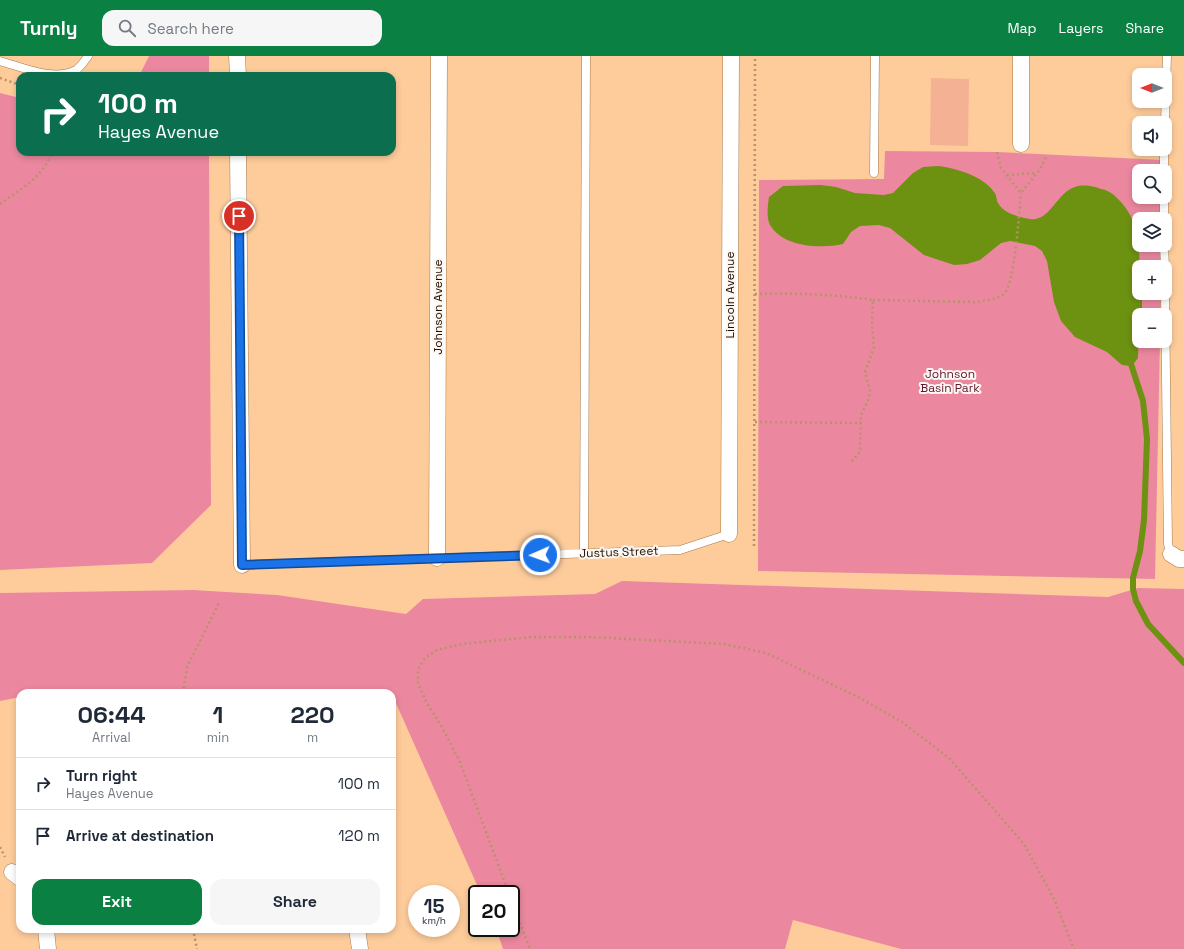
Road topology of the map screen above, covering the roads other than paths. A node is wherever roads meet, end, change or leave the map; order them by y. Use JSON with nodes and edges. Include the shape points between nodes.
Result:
{"nodes":[{"id":1,"x":88,"y":56,"type":"edge"},
{"id":2,"x":237,"y":56,"type":"edge"},
{"id":3,"x":439,"y":56,"type":"edge"},
{"id":4,"x":586,"y":56,"type":"edge"},
{"id":5,"x":731,"y":56,"type":"edge"},
{"id":6,"x":874,"y":56,"type":"edge"},
{"id":7,"x":1021,"y":56,"type":"edge"},
{"id":8,"x":1167,"y":56,"type":"edge"},
{"id":9,"x":0,"y":61,"type":"edge"},
{"id":10,"x":40,"y":72,"type":"edge"},
{"id":11,"x":72,"y":72,"type":"edge"},
{"id":12,"x":238,"y":72,"type":"edge"},
{"id":13,"x":1165,"y":116,"type":"edge"},
{"id":14,"x":1021,"y":144,"type":"dead end"},
{"id":15,"x":238,"y":156,"type":"edge"},
{"id":16,"x":874,"y":172,"type":"dead end"},
{"id":17,"x":1165,"y":300,"type":"edge"},
{"id":18,"x":729,"y":534,"type":"joint"},
{"id":19,"x":584,"y":553,"type":"junction"},
{"id":20,"x":1177,"y":557,"type":"edge"},
{"id":21,"x":437,"y":558,"type":"junction"},
{"id":22,"x":242,"y":565,"type":"joint"},
{"id":23,"x":46,"y":933,"type":"edge"},
{"id":24,"x":358,"y":933,"type":"edge"},
{"id":25,"x":48,"y":949,"type":"edge"},
{"id":26,"x":360,"y":949,"type":"edge"}],
"edges":[{"from":1,"to":11,"type":"lane","via":[[78,69]]},
{"from":2,"to":12,"type":"street"},
{"from":3,"to":21,"type":"street","name":"Johnson Avenue"},
{"from":4,"to":19,"type":"lane"},
{"from":5,"to":18,"type":"street","name":"Lincoln Avenue"},
{"from":6,"to":16,"type":"lane"},
{"from":7,"to":14,"type":"street"},
{"from":8,"to":13,"type":"lane"},
{"from":9,"to":10,"type":"lane"},
{"from":15,"to":22,"type":"street"},
{"from":17,"to":20,"type":"lane","via":[[1168,544]]},
{"from":18,"to":19,"type":"lane","name":"Justus Street","via":[[680,550]]},
{"from":19,"to":21,"type":"lane","name":"Justus Street"},
{"from":21,"to":22,"type":"lane","name":"Justus Street"},
{"from":23,"to":25,"type":"street"},
{"from":24,"to":26,"type":"street"}]}
